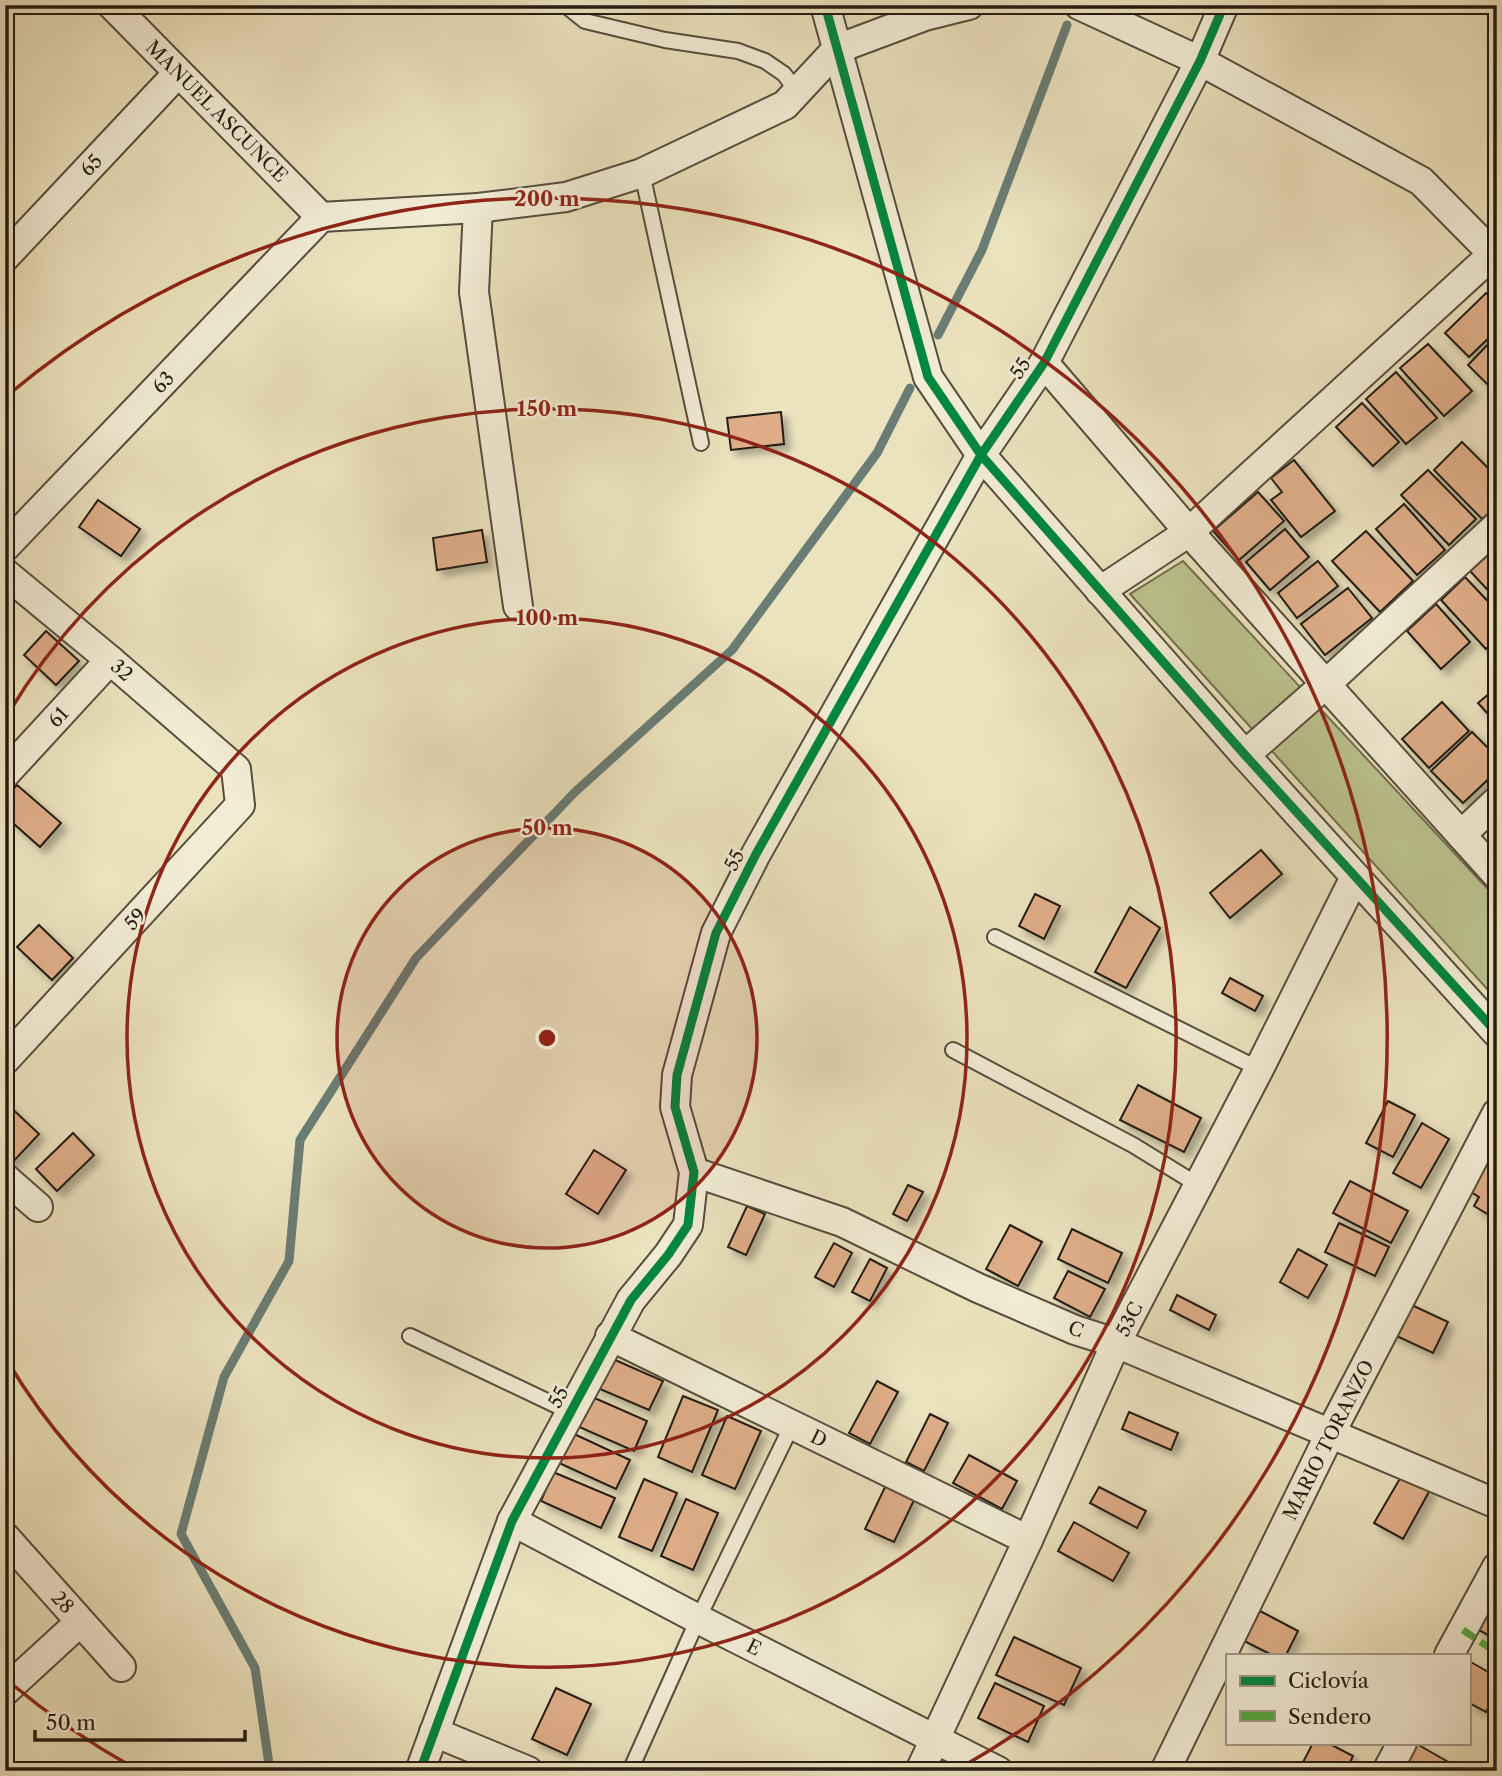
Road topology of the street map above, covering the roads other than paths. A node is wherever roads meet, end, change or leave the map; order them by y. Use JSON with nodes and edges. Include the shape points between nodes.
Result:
{"nodes":[{"id":1,"x":112,"y":5,"type":"edge"},
{"id":2,"x":565,"y":5,"type":"edge"},
{"id":3,"x":825,"y":5,"type":"edge"},
{"id":4,"x":969,"y":5,"type":"edge"},
{"id":5,"x":1079,"y":5,"type":"edge"},
{"id":6,"x":1224,"y":5,"type":"edge"},
{"id":7,"x":837,"y":49,"type":"junction"},
{"id":8,"x":1200,"y":61,"type":"junction"},
{"id":9,"x":178,"y":73,"type":"junction"},
{"id":10,"x":798,"y":93,"type":"junction"},
{"id":11,"x":642,"y":173,"type":"junction"},
{"id":12,"x":478,"y":208,"type":"junction"},
{"id":13,"x":321,"y":218,"type":"junction"},
{"id":14,"x":1495,"y":256,"type":"edge"},
{"id":15,"x":5,"y":257,"type":"edge"},
{"id":16,"x":1044,"y":363,"type":"junction"},
{"id":17,"x":701,"y":443,"type":"dead end"},
{"id":18,"x":981,"y":455,"type":"junction"},
{"id":19,"x":1497,"y":526,"type":"edge"},
{"id":20,"x":1189,"y":532,"type":"junction"},
{"id":21,"x":5,"y":547,"type":"edge"},
{"id":22,"x":5,"y":573,"type":"edge"},
{"id":23,"x":1100,"y":590,"type":"junction"},
{"id":24,"x":518,"y":606,"type":"dead end"},
{"id":25,"x":110,"y":660,"type":"junction"},
{"id":26,"x":1326,"y":684,"type":"junction"},
{"id":27,"x":1245,"y":755,"type":"junction"},
{"id":28,"x":236,"y":769,"type":"joint"},
{"id":29,"x":5,"y":774,"type":"edge"},
{"id":30,"x":1497,"y":801,"type":"edge"},
{"id":31,"x":1461,"y":835,"type":"junction"},
{"id":32,"x":1497,"y":874,"type":"edge"},
{"id":33,"x":1355,"y":877,"type":"junction"},
{"id":34,"x":995,"y":937,"type":"dead end"},
{"id":35,"x":1497,"y":1033,"type":"edge"},
{"id":36,"x":953,"y":1050,"type":"dead end"},
{"id":37,"x":5,"y":1060,"type":"edge"},
{"id":38,"x":1259,"y":1069,"type":"junction"},
{"id":39,"x":1497,"y":1113,"type":"edge"},
{"id":40,"x":694,"y":1172,"type":"junction"},
{"id":41,"x":5,"y":1178,"type":"edge"},
{"id":42,"x":1198,"y":1185,"type":"junction"},
{"id":43,"x":38,"y":1206,"type":"dead end"},
{"id":44,"x":410,"y":1336,"type":"dead end"},
{"id":45,"x":610,"y":1336,"type":"junction"},
{"id":46,"x":1116,"y":1343,"type":"junction"},
{"id":47,"x":570,"y":1412,"type":"junction"},
{"id":48,"x":792,"y":1425,"type":"junction"},
{"id":49,"x":1331,"y":1432,"type":"junction"},
{"id":50,"x":1497,"y":1504,"type":"edge"},
{"id":51,"x":512,"y":1521,"type":"junction"},
{"id":52,"x":5,"y":1537,"type":"edge"},
{"id":53,"x":1028,"y":1540,"type":"junction"},
{"id":54,"x":1497,"y":1567,"type":"edge"},
{"id":55,"x":698,"y":1619,"type":"junction"},
{"id":56,"x":80,"y":1622,"type":"junction"},
{"id":57,"x":1450,"y":1654,"type":"edge"},
{"id":58,"x":121,"y":1667,"type":"dead end"},
{"id":59,"x":5,"y":1691,"type":"edge"},
{"id":60,"x":434,"y":1732,"type":"junction"},
{"id":61,"x":935,"y":1738,"type":"junction"},
{"id":62,"x":1401,"y":1744,"type":"edge"},
{"id":63,"x":420,"y":1771,"type":"edge"},
{"id":64,"x":528,"y":1771,"type":"edge"},
{"id":65,"x":630,"y":1771,"type":"edge"},
{"id":66,"x":920,"y":1771,"type":"edge"},
{"id":67,"x":998,"y":1771,"type":"edge"},
{"id":68,"x":1165,"y":1771,"type":"edge"},
{"id":69,"x":1387,"y":1771,"type":"edge"}],
"edges":[{"from":1,"to":9,"type":"street","name":"MANUEL ASCUNCE"},
{"from":2,"to":10,"type":"lane","via":[[585,22],[738,51],[765,61],[784,74]]},
{"from":3,"to":7,"type":"street"},
{"from":4,"to":7,"type":"street"},
{"from":5,"to":8,"type":"street"},
{"from":6,"to":8,"type":"street","name":"55"},
{"from":7,"to":10,"type":"street"},
{"from":7,"to":18,"type":"street","via":[[928,377]]},
{"from":8,"to":14,"type":"street","via":[[1421,181]]},
{"from":8,"to":16,"type":"street","name":"55"},
{"from":9,"to":13,"type":"street","name":"MANUEL ASCUNCE"},
{"from":9,"to":15,"type":"street","name":"65"},
{"from":10,"to":11,"type":"street","via":[[785,105]]},
{"from":11,"to":12,"type":"street","via":[[566,197]]},
{"from":11,"to":17,"type":"lane"},
{"from":12,"to":13,"type":"street"},
{"from":12,"to":24,"type":"street","via":[[474,292]]},
{"from":13,"to":21,"type":"street","name":"63"},
{"from":14,"to":20,"type":"street"},
{"from":16,"to":18,"type":"street","name":"55"},
{"from":16,"to":20,"type":"street"},
{"from":18,"to":23,"type":"street"},
{"from":18,"to":40,"type":"street","name":"55","via":[[716,933],[677,1074],[675,1107]]},
{"from":19,"to":26,"type":"street"},
{"from":20,"to":23,"type":"street"},
{"from":20,"to":26,"type":"street"},
{"from":22,"to":25,"type":"street","name":"32"},
{"from":23,"to":27,"type":"street"},
{"from":25,"to":28,"type":"street","name":"32"},
{"from":25,"to":29,"type":"street","name":"61"},
{"from":26,"to":27,"type":"street"},
{"from":26,"to":31,"type":"street"},
{"from":27,"to":33,"type":"street"},
{"from":28,"to":37,"type":"street","name":"59","via":[[240,805]]},
{"from":30,"to":31,"type":"street"},
{"from":31,"to":32,"type":"street"},
{"from":33,"to":35,"type":"street"},
{"from":33,"to":38,"type":"street","name":"53C"},
{"from":34,"to":38,"type":"lane"},
{"from":36,"to":42,"type":"lane","via":[[1133,1145]]},
{"from":38,"to":42,"type":"street","name":"53C"},
{"from":39,"to":49,"type":"street","name":"MARIO TORANZO"},
{"from":40,"to":45,"type":"street","name":"55","via":[[688,1225],[631,1300]]},
{"from":40,"to":46,"type":"street","name":"C","via":[[842,1222],[978,1288]]},
{"from":41,"to":43,"type":"street"},
{"from":42,"to":46,"type":"street","name":"53C"},
{"from":44,"to":47,"type":"lane"},
{"from":45,"to":47,"type":"street","name":"55"},
{"from":45,"to":48,"type":"street","name":"D"},
{"from":46,"to":49,"type":"street","name":"C"},
{"from":46,"to":53,"type":"street","name":"53C"},
{"from":47,"to":51,"type":"street","name":"55"},
{"from":48,"to":53,"type":"street","name":"D"},
{"from":48,"to":55,"type":"lane"},
{"from":49,"to":50,"type":"street","name":"C"},
{"from":49,"to":68,"type":"street","name":"MARIO TORANZO"},
{"from":51,"to":55,"type":"street","name":"E"},
{"from":51,"to":60,"type":"street","name":"55"},
{"from":52,"to":56,"type":"street","name":"28"},
{"from":53,"to":61,"type":"street","name":"53C"},
{"from":54,"to":57,"type":"street"},
{"from":55,"to":61,"type":"street","name":"E"},
{"from":55,"to":65,"type":"lane"},
{"from":56,"to":58,"type":"street","name":"28"},
{"from":56,"to":59,"type":"street"},
{"from":60,"to":63,"type":"street","name":"55"},
{"from":60,"to":64,"type":"street"},
{"from":61,"to":66,"type":"street","name":"53C"},
{"from":61,"to":67,"type":"street","name":"E"},
{"from":62,"to":69,"type":"street"}]}
